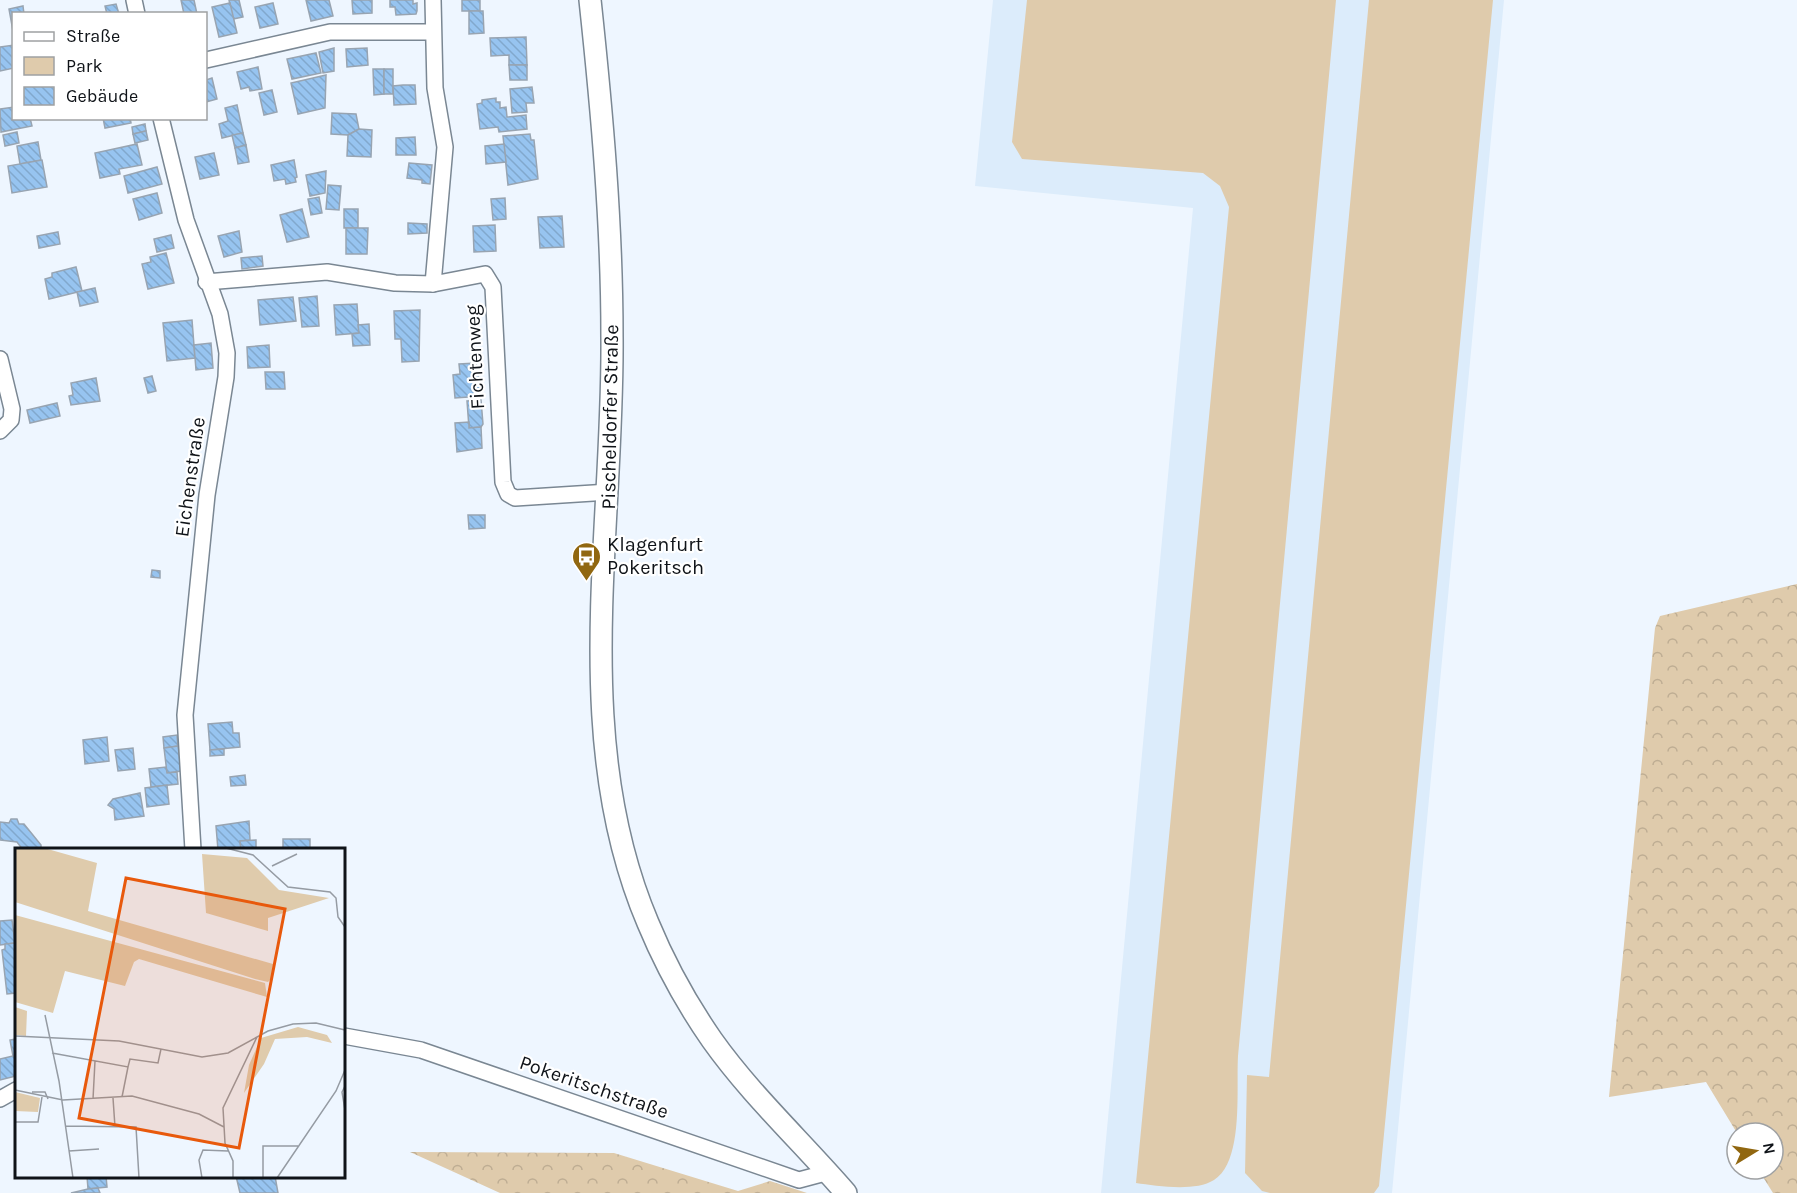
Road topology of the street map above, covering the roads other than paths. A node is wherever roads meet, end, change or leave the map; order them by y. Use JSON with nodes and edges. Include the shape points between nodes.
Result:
{"nodes":[{"id":1,"x":433,"y":0,"type":"edge"},
{"id":2,"x":590,"y":0,"type":"edge"},
{"id":3,"x":432,"y":32,"type":"junction"},
{"id":4,"x":207,"y":60,"type":"edge"},
{"id":5,"x":161,"y":120,"type":"edge"},
{"id":6,"x":206,"y":282,"type":"junction"},
{"id":7,"x":433,"y":284,"type":"junction"},
{"id":8,"x":0,"y":359,"type":"edge"},
{"id":9,"x":5,"y":426,"type":"edge"},
{"id":10,"x":609,"y":492,"type":"junction"},
{"id":11,"x":193,"y":848,"type":"edge"},
{"id":12,"x":345,"y":1036,"type":"edge"},
{"id":13,"x":15,"y":1090,"type":"edge"},
{"id":14,"x":0,"y":1099,"type":"edge"},
{"id":15,"x":829,"y":1172,"type":"junction"},
{"id":16,"x":846,"y":1193,"type":"edge"}],
"edges":[{"from":1,"to":3,"type":"street"},
{"from":2,"to":10,"type":"main road","name":"Pischeldorfer Straße","via":[[608,212],[612,337]]},
{"from":3,"to":4,"type":"street","via":[[330,32]]},
{"from":3,"to":7,"type":"street","via":[[435,88],[445,147]]},
{"from":5,"to":6,"type":"street","name":"Eichenstraße"},
{"from":6,"to":7,"type":"street","via":[[327,272],[395,283]]},
{"from":6,"to":11,"type":"street","name":"Eichenstraße","via":[[220,315],[227,353],[207,495],[185,715]]},
{"from":7,"to":10,"type":"street","name":"Fichtenweg","via":[[485,274],[493,287],[503,482],[508,494],[525,498]]},
{"from":8,"to":9,"type":"street","via":[[12,409]]},
{"from":10,"to":15,"type":"main road","name":"Pischeldorfer Straße","via":[[601,722],[611,798],[626,861],[652,932],[677,983],[713,1041],[757,1096]]},
{"from":12,"to":15,"type":"street","name":"Pokeritschstraße","via":[[421,1050],[799,1180]]},
{"from":13,"to":14,"type":"street"},
{"from":15,"to":16,"type":"main road","name":"Pischeldorfer Straße"}]}
